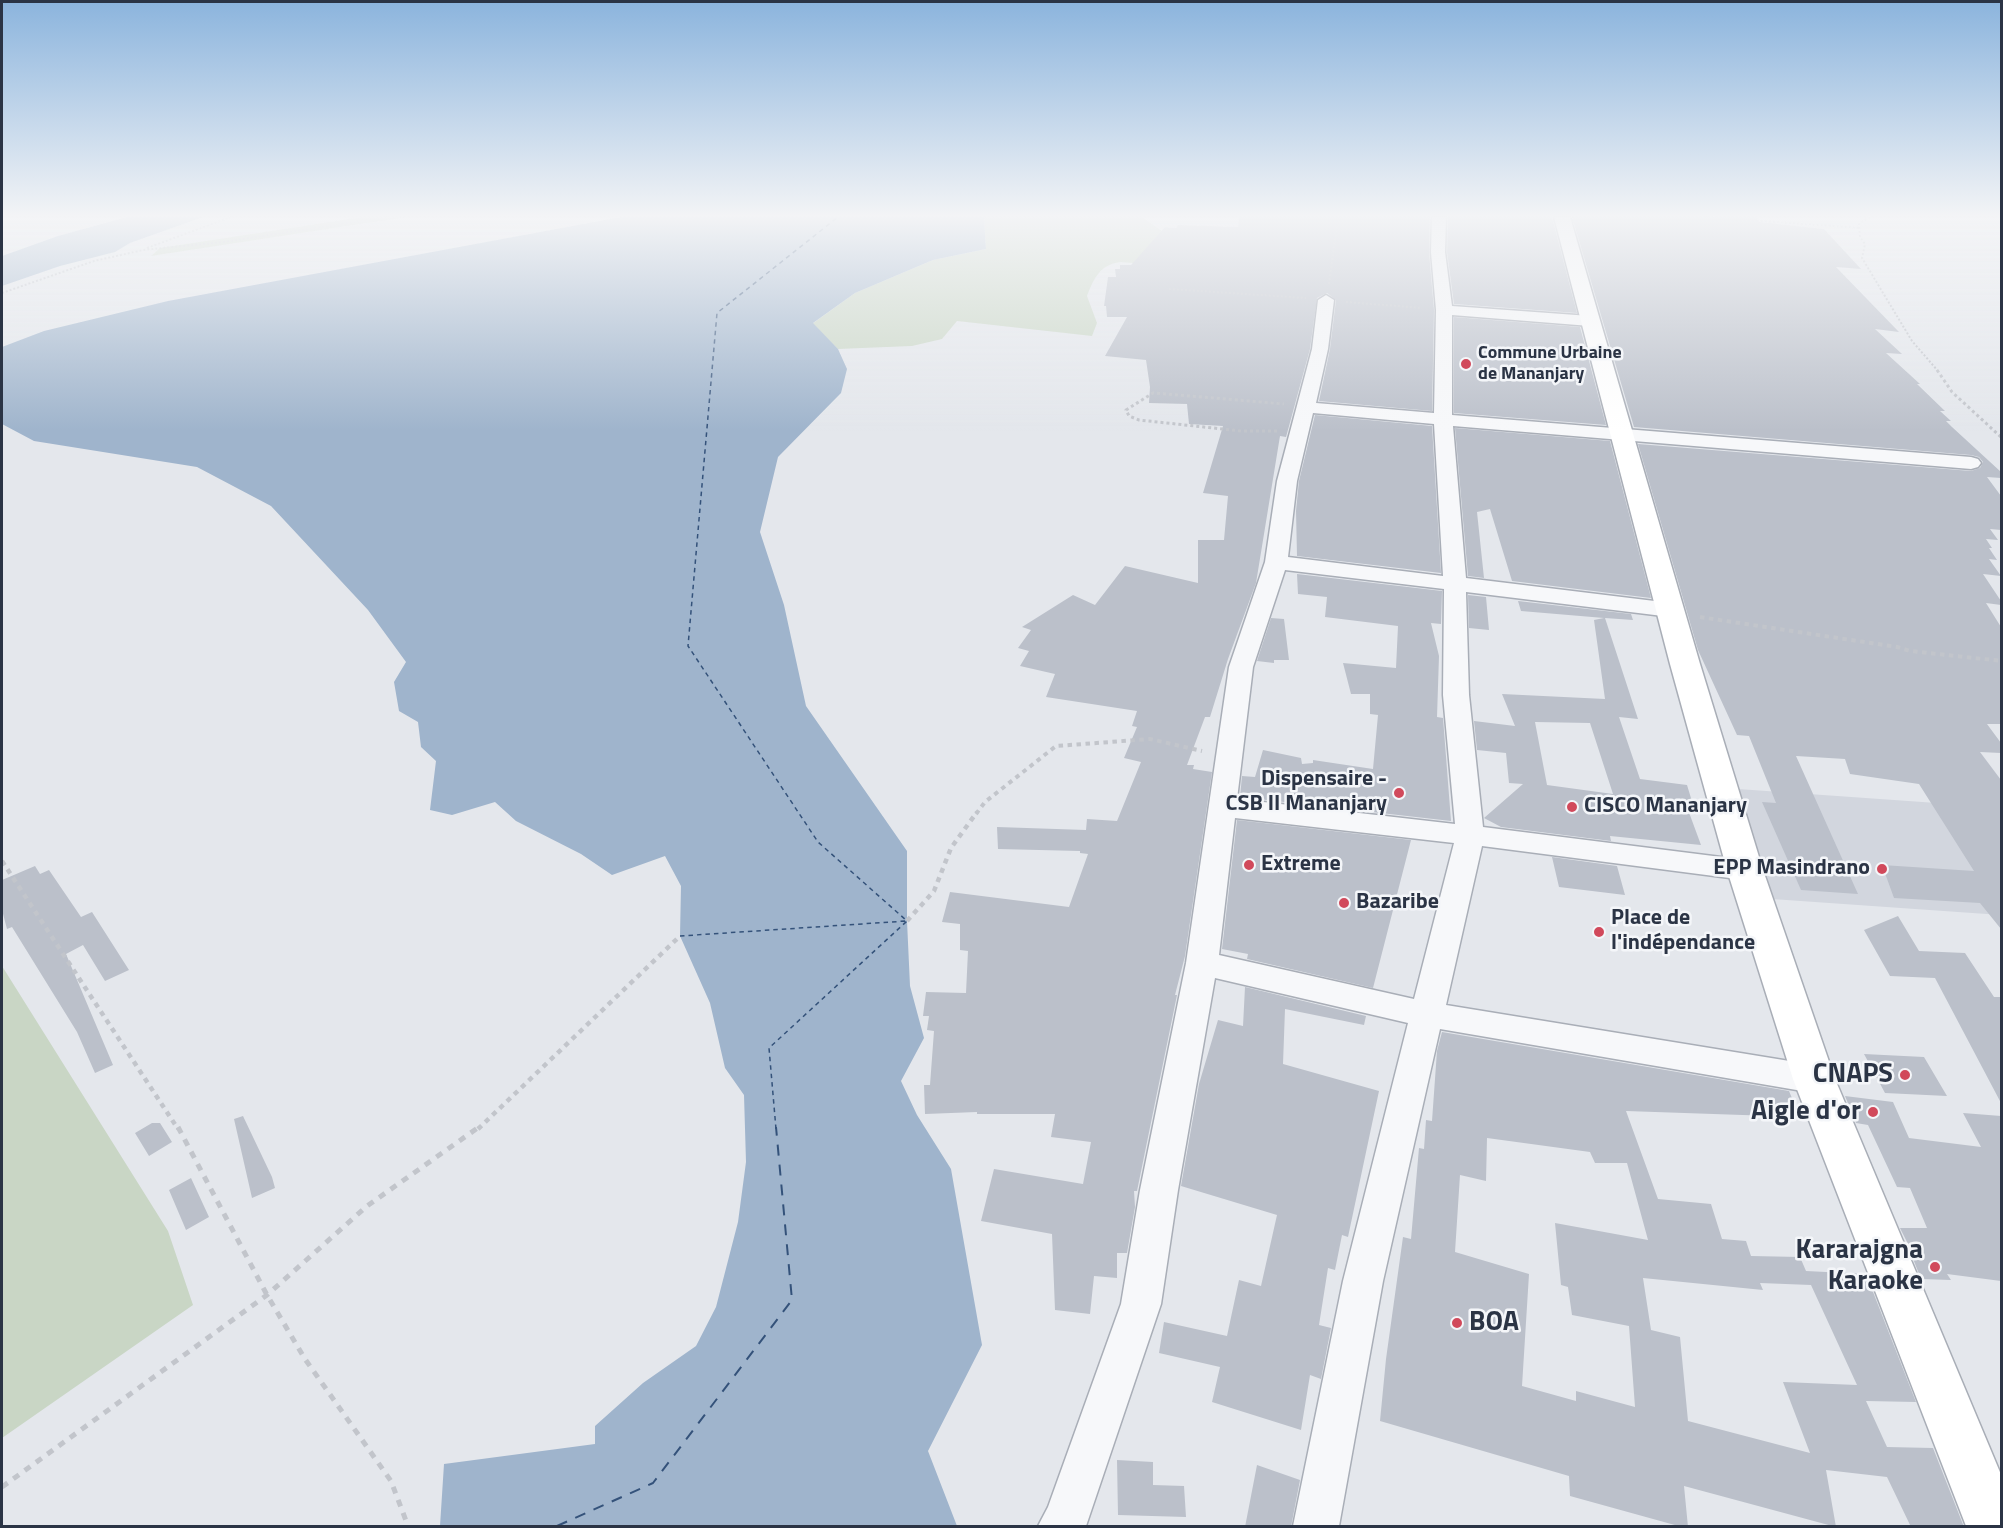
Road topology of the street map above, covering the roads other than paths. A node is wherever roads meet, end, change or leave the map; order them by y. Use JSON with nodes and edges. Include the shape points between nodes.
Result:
{"nodes":[{"id":1,"x":1442,"y":288,"type":"edge"},
{"id":2,"x":1581,"y":288,"type":"edge"},
{"id":3,"x":1326,"y":300,"type":"road end"},
{"id":4,"x":1444,"y":310,"type":"junction"},
{"id":5,"x":1590,"y":321,"type":"junction"},
{"id":6,"x":1302,"y":418,"type":"junction"},
{"id":7,"x":1443,"y":421,"type":"junction"},
{"id":8,"x":1622,"y":435,"type":"junction"},
{"id":9,"x":1971,"y":463,"type":"dead end"},
{"id":10,"x":1276,"y":562,"type":"junction"},
{"id":11,"x":1455,"y":583,"type":"junction"},
{"id":12,"x":1671,"y":610,"type":"junction"},
{"id":13,"x":1224,"y":807,"type":"junction"},
{"id":14,"x":1470,"y":835,"type":"junction"},
{"id":15,"x":1745,"y":870,"type":"junction"},
{"id":16,"x":1202,"y":963,"type":"junction"},
{"id":17,"x":1425,"y":1014,"type":"junction"},
{"id":18,"x":1814,"y":1078,"type":"junction"},
{"id":19,"x":1060,"y":1527,"type":"edge"},
{"id":20,"x":1316,"y":1527,"type":"edge"},
{"id":21,"x":1994,"y":1527,"type":"edge"}],
"edges":[{"from":1,"to":4,"type":"street"},
{"from":2,"to":5,"type":"street"},
{"from":3,"to":6,"type":"street","via":[[1320,349]]},
{"from":4,"to":5,"type":"street"},
{"from":4,"to":7,"type":"street"},
{"from":5,"to":8,"type":"street"},
{"from":6,"to":7,"type":"street"},
{"from":6,"to":10,"type":"street","via":[[1287,481]]},
{"from":7,"to":8,"type":"street"},
{"from":7,"to":11,"type":"street"},
{"from":8,"to":9,"type":"street"},
{"from":8,"to":12,"type":"street"},
{"from":10,"to":11,"type":"street"},
{"from":10,"to":13,"type":"street","via":[[1241,667]]},
{"from":11,"to":12,"type":"street"},
{"from":11,"to":14,"type":"street","via":[[1455,695]]},
{"from":12,"to":15,"type":"street"},
{"from":13,"to":14,"type":"street"},
{"from":13,"to":16,"type":"street"},
{"from":14,"to":15,"type":"street"},
{"from":14,"to":17,"type":"street"},
{"from":15,"to":18,"type":"street"},
{"from":16,"to":17,"type":"street"},
{"from":16,"to":19,"type":"street","via":[[1158,1190],[1141,1304]]},
{"from":17,"to":18,"type":"street"},
{"from":17,"to":20,"type":"street","via":[[1363,1281]]},
{"from":18,"to":21,"type":"street"}]}
